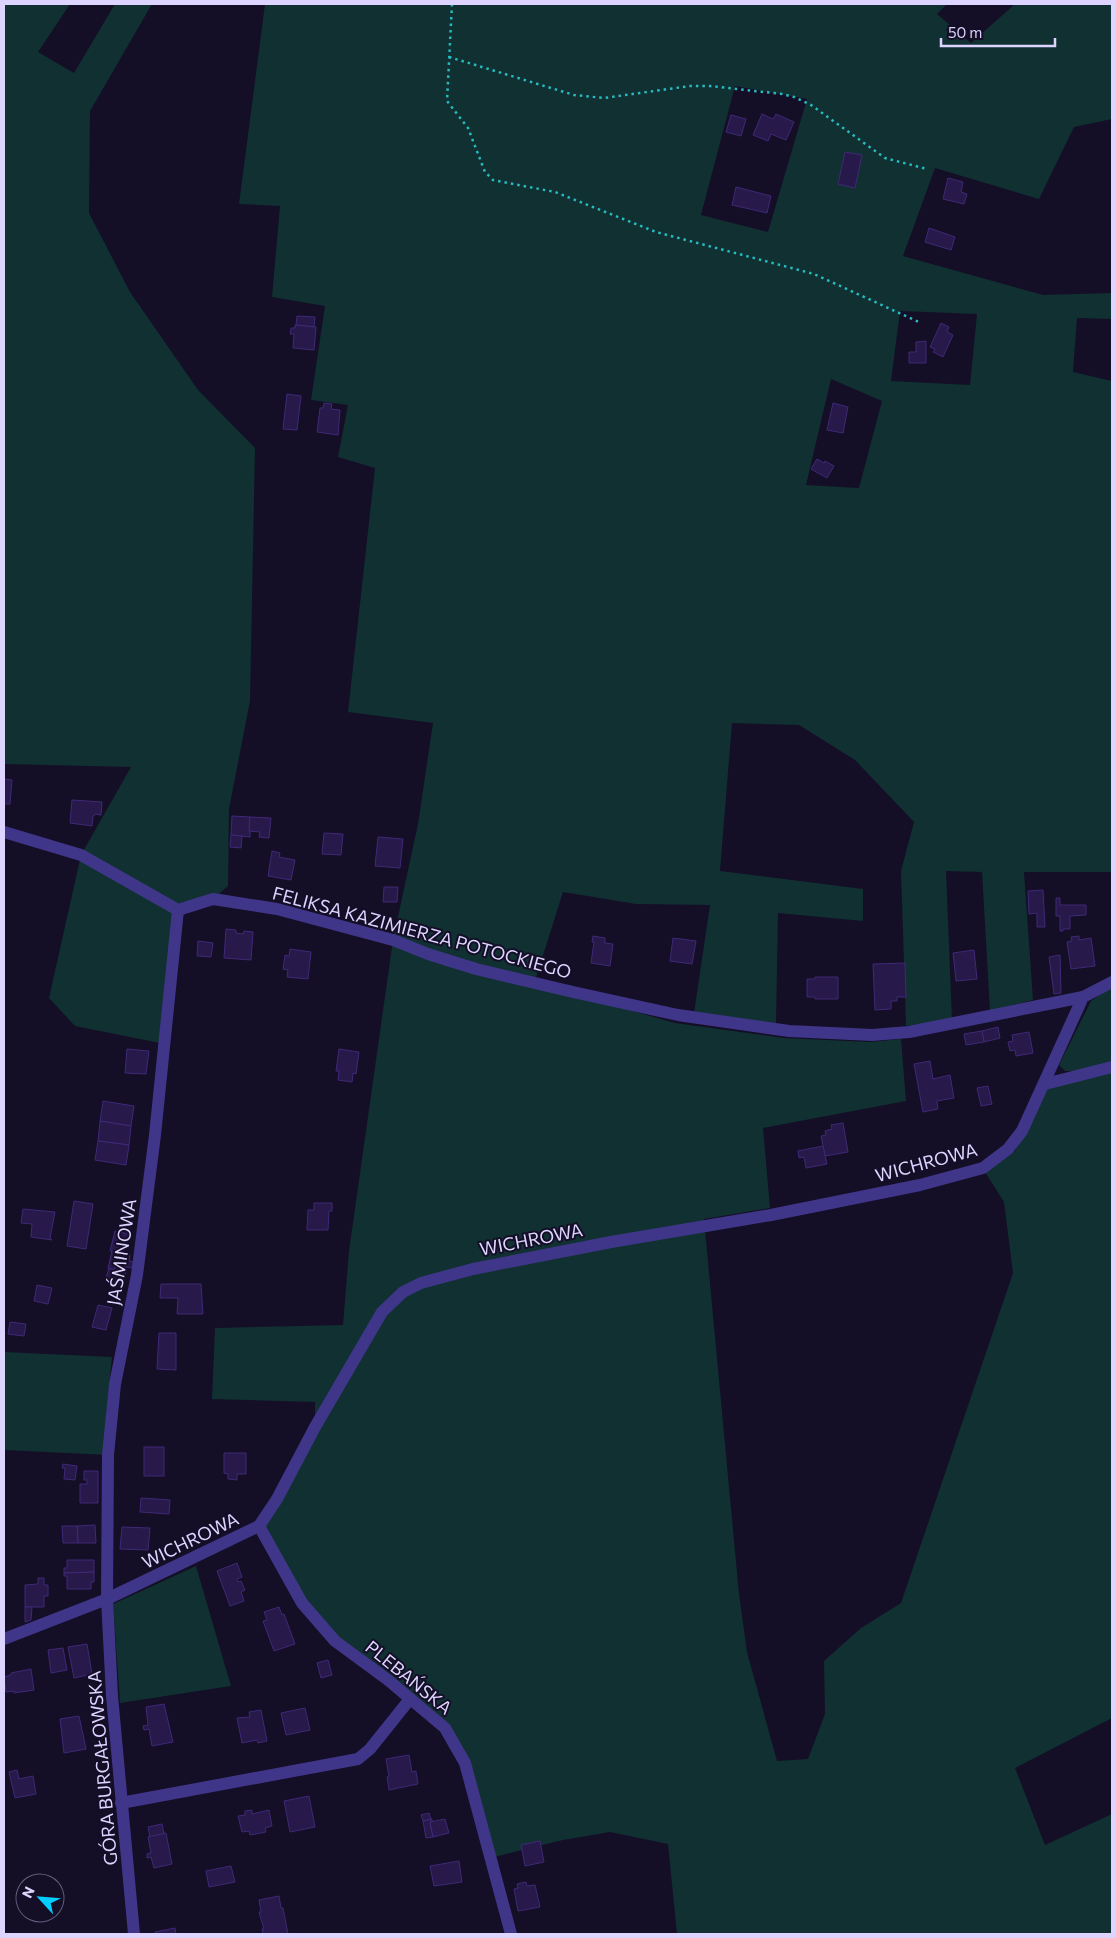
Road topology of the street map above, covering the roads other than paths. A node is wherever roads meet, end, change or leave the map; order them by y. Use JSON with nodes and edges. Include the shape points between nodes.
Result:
{"nodes":[{"id":1,"x":4,"y":832,"type":"edge"},
{"id":2,"x":178,"y":910,"type":"junction"},
{"id":3,"x":1112,"y":982,"type":"edge"},
{"id":4,"x":1084,"y":997,"type":"junction"},
{"id":5,"x":1112,"y":1067,"type":"edge"},
{"id":6,"x":1045,"y":1084,"type":"junction"},
{"id":7,"x":259,"y":1526,"type":"junction"},
{"id":8,"x":108,"y":1599,"type":"junction"},
{"id":9,"x":4,"y":1639,"type":"edge"},
{"id":10,"x":410,"y":1699,"type":"junction"},
{"id":11,"x":121,"y":1803,"type":"junction"},
{"id":12,"x":134,"y":1934,"type":"edge"},
{"id":13,"x":511,"y":1934,"type":"edge"}],
"edges":[{"from":1,"to":2,"type":"street","via":[[81,855]]},
{"from":2,"to":4,"type":"street","name":"FELIKSA KAZIMIERZA POTOCKIEGO","via":[[214,899],[277,909],[393,940],[476,969],[678,1015],[789,1031],[872,1035],[909,1032]]},
{"from":2,"to":8,"type":"street","name":"JAŚMINOWA","via":[[137,1275],[115,1384],[108,1455]]},
{"from":3,"to":4,"type":"street"},
{"from":4,"to":6,"type":"street","name":"WICHROWA"},
{"from":5,"to":6,"type":"street"},
{"from":6,"to":7,"type":"street","name":"WICHROWA","via":[[1022,1131],[1008,1149],[983,1168],[920,1185],[789,1211],[473,1269],[421,1283],[404,1292],[382,1312]]},
{"from":7,"to":8,"type":"street","name":"WICHROWA"},
{"from":7,"to":10,"type":"street","name":"PLEBAŃSKA","via":[[302,1603],[336,1641]]},
{"from":8,"to":9,"type":"street","name":"WICHROWA"},
{"from":8,"to":11,"type":"street","name":"GÓRA BURGAŁOWSKA"},
{"from":10,"to":11,"type":"street","via":[[370,1749],[358,1759]]},
{"from":10,"to":13,"type":"street","name":"PLEBAŃSKA","via":[[445,1728],[465,1763]]},
{"from":11,"to":12,"type":"street","name":"GÓRA BURGAŁOWSKA"}]}
